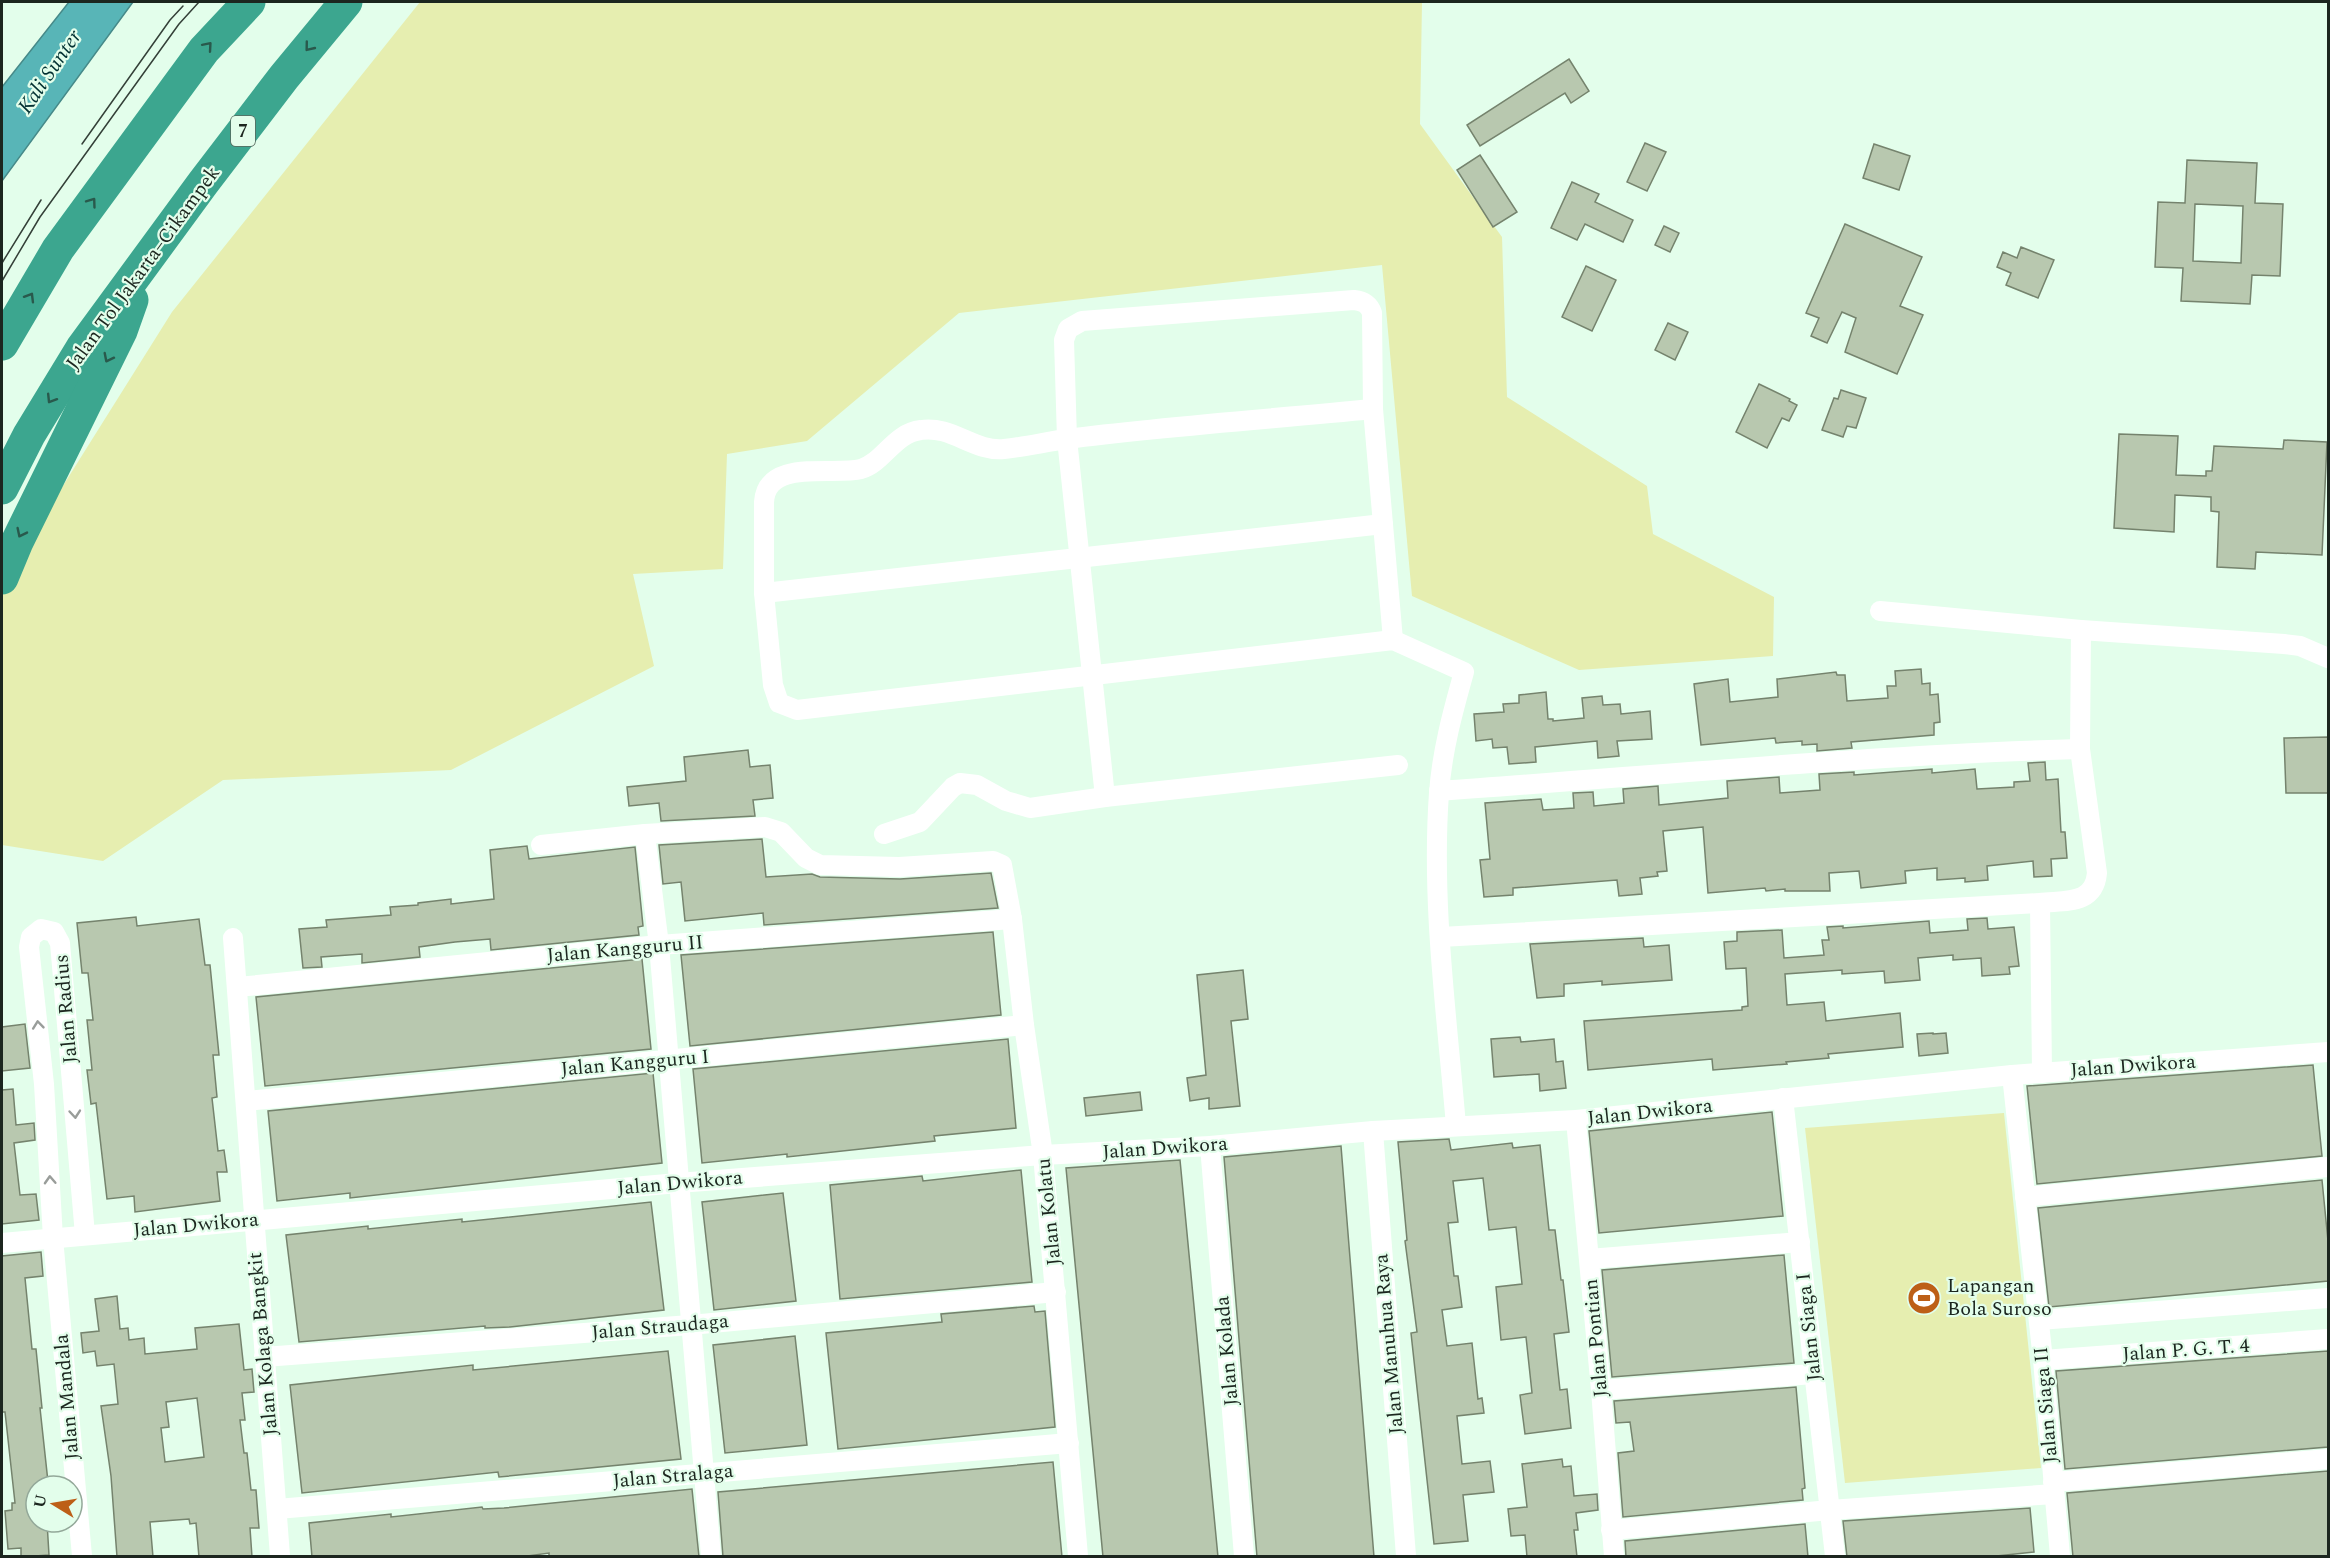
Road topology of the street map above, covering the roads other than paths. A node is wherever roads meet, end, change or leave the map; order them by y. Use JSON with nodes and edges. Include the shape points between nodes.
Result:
{"nodes":[{"id":1,"x":249,"y":2,"type":"edge"},
{"id":2,"x":346,"y":2,"type":"edge"},
{"id":3,"x":145,"y":265,"type":"junction"},
{"id":4,"x":2,"y":344,"type":"edge"},
{"id":5,"x":1373,"y":409,"type":"junction"},
{"id":6,"x":1066,"y":439,"type":"junction"},
{"id":7,"x":2,"y":488,"type":"edge"},
{"id":8,"x":1383,"y":524,"type":"junction"},
{"id":9,"x":1080,"y":558,"type":"junction"},
{"id":10,"x":2,"y":578,"type":"edge"},
{"id":11,"x":764,"y":593,"type":"junction"},
{"id":12,"x":1880,"y":611,"type":"dead end"},
{"id":13,"x":2081,"y":630,"type":"junction"},
{"id":14,"x":1393,"y":640,"type":"junction"},
{"id":15,"x":2328,"y":658,"type":"edge"},
{"id":16,"x":1093,"y":675,"type":"junction"},
{"id":17,"x":2080,"y":749,"type":"junction"},
{"id":18,"x":1398,"y":765,"type":"dead end"},
{"id":19,"x":1439,"y":791,"type":"junction"},
{"id":20,"x":1105,"y":797,"type":"junction"},
{"id":21,"x":645,"y":834,"type":"junction"},
{"id":22,"x":884,"y":834,"type":"dead end"},
{"id":23,"x":541,"y":845,"type":"dead end"},
{"id":24,"x":2040,"y":903,"type":"junction"},
{"id":25,"x":1012,"y":919,"type":"junction"},
{"id":26,"x":1441,"y":937,"type":"junction"},
{"id":27,"x":233,"y":938,"type":"dead end"},
{"id":28,"x":659,"y":945,"type":"junction"},
{"id":29,"x":238,"y":987,"type":"junction"},
{"id":30,"x":1024,"y":1026,"type":"junction"},
{"id":31,"x":2328,"y":1052,"type":"edge"},
{"id":32,"x":669,"y":1060,"type":"junction"},
{"id":33,"x":2042,"y":1073,"type":"junction"},
{"id":34,"x":2012,"y":1075,"type":"junction"},
{"id":35,"x":72,"y":1082,"type":"junction"},
{"id":36,"x":44,"y":1084,"type":"junction"},
{"id":37,"x":1783,"y":1098,"type":"junction"},
{"id":38,"x":246,"y":1101,"type":"junction"},
{"id":39,"x":1576,"y":1120,"type":"junction"},
{"id":40,"x":1456,"y":1126,"type":"junction"},
{"id":41,"x":1373,"y":1131,"type":"junction"},
{"id":42,"x":1210,"y":1146,"type":"junction"},
{"id":43,"x":1043,"y":1155,"type":"junction"},
{"id":44,"x":2328,"y":1167,"type":"edge"},
{"id":45,"x":678,"y":1182,"type":"junction"},
{"id":46,"x":2025,"y":1197,"type":"junction"},
{"id":47,"x":254,"y":1220,"type":"junction"},
{"id":48,"x":85,"y":1235,"type":"junction"},
{"id":49,"x":53,"y":1238,"type":"junction"},
{"id":50,"x":1800,"y":1242,"type":"junction"},
{"id":51,"x":2,"y":1243,"type":"edge"},
{"id":52,"x":1589,"y":1259,"type":"junction"},
{"id":53,"x":1056,"y":1292,"type":"junction"},
{"id":54,"x":2328,"y":1298,"type":"edge"},
{"id":55,"x":2038,"y":1320,"type":"junction"},
{"id":56,"x":690,"y":1325,"type":"junction"},
{"id":57,"x":2328,"y":1340,"type":"edge"},
{"id":58,"x":264,"y":1357,"type":"junction"},
{"id":59,"x":2043,"y":1360,"type":"junction"},
{"id":60,"x":1813,"y":1374,"type":"junction"},
{"id":61,"x":1601,"y":1390,"type":"junction"},
{"id":62,"x":1069,"y":1443,"type":"junction"},
{"id":63,"x":2328,"y":1459,"type":"edge"},
{"id":64,"x":703,"y":1473,"type":"junction"},
{"id":65,"x":2053,"y":1488,"type":"junction"},
{"id":66,"x":277,"y":1509,"type":"junction"},
{"id":67,"x":1830,"y":1510,"type":"junction"},
{"id":68,"x":1611,"y":1530,"type":"junction"},
{"id":69,"x":82,"y":1557,"type":"edge"},
{"id":70,"x":280,"y":1557,"type":"edge"},
{"id":71,"x":711,"y":1557,"type":"edge"},
{"id":72,"x":1078,"y":1557,"type":"edge"},
{"id":73,"x":1244,"y":1557,"type":"edge"},
{"id":74,"x":1406,"y":1557,"type":"edge"},
{"id":75,"x":1614,"y":1557,"type":"edge"},
{"id":76,"x":1835,"y":1557,"type":"edge"},
{"id":77,"x":2060,"y":1557,"type":"edge"}],
"edges":[{"from":4,"to":1,"type":"highway","one_way":true,"via":[[58,249],[204,50]]},
{"from":2,"to":3,"type":"highway","name":"Jalan Tol Jakarta–Cikampek","number":"7","one_way":true,"via":[[284,77]]},
{"from":3,"to":7,"type":"highway","name":"Jalan Tol Jakarta–Cikampek","number":"7","one_way":true,"via":[[82,348]]},
{"from":3,"to":10,"type":"highway","one_way":true,"via":[[122,331]]},
{"from":5,"to":6,"type":"street"},
{"from":5,"to":6,"type":"street","via":[[1372,313],[1362,302],[1082,321],[1068,329],[1064,340]]},
{"from":5,"to":8,"type":"street"},
{"from":6,"to":9,"type":"street"},
{"from":6,"to":11,"type":"street","via":[[994,449],[935,429],[920,430],[894,442],[861,469],[780,477],[764,495]]},
{"from":8,"to":9,"type":"street"},
{"from":8,"to":14,"type":"street"},
{"from":9,"to":11,"type":"street"},
{"from":9,"to":16,"type":"street"},
{"from":11,"to":16,"type":"street","via":[[773,685],[779,703],[796,710]]},
{"from":12,"to":13,"type":"street"},
{"from":13,"to":15,"type":"street","via":[[2284,644]]},
{"from":13,"to":17,"type":"street"},
{"from":14,"to":16,"type":"street"},
{"from":14,"to":19,"type":"street","via":[[1464,672],[1449,728]]},
{"from":16,"to":20,"type":"street"},
{"from":17,"to":19,"type":"street"},
{"from":17,"to":24,"type":"street","via":[[2097,873],[2094,889],[2082,898]]},
{"from":18,"to":20,"type":"street"},
{"from":19,"to":26,"type":"street","via":[[1437,869]]},
{"from":20,"to":22,"type":"street","via":[[1030,808],[1006,801],[977,785],[960,783],[920,822]]},
{"from":21,"to":23,"type":"street"},
{"from":21,"to":25,"type":"street","name":"Jalan Kolatu","via":[[765,827],[782,832],[806,858],[820,865],[899,867],[993,861],[1004,870]]},
{"from":21,"to":28,"type":"street"},
{"from":24,"to":26,"type":"street"},
{"from":24,"to":33,"type":"street"},
{"from":25,"to":28,"type":"street","name":"Jalan Kangguru II"},
{"from":25,"to":30,"type":"street","name":"Jalan Kolatu"},
{"from":26,"to":40,"type":"street"},
{"from":27,"to":29,"type":"street","name":"Jalan Kolaga Bangkit"},
{"from":28,"to":29,"type":"street","name":"Jalan Kangguru II"},
{"from":28,"to":32,"type":"street"},
{"from":29,"to":38,"type":"street","name":"Jalan Kolaga Bangkit"},
{"from":30,"to":32,"type":"street","name":"Jalan Kangguru I"},
{"from":30,"to":43,"type":"street","name":"Jalan Kolatu"},
{"from":31,"to":33,"type":"street","name":"Jalan Dwikora"},
{"from":32,"to":38,"type":"street","name":"Jalan Kangguru I"},
{"from":32,"to":45,"type":"street"},
{"from":33,"to":34,"type":"street","name":"Jalan Dwikora"},
{"from":34,"to":37,"type":"street","name":"Jalan Dwikora"},
{"from":34,"to":46,"type":"street","name":"Jalan Siaga II"},
{"from":35,"to":36,"type":"street"},
{"from":36,"to":35,"type":"street","name":"Jalan Radius","one_way":true,"via":[[29,942],[34,933],[45,929],[54,932],[60,943]]},
{"from":35,"to":48,"type":"street","name":"Jalan Radius","one_way":true},
{"from":49,"to":36,"type":"street","name":"Jalan Radius","one_way":true},
{"from":37,"to":39,"type":"street","name":"Jalan Dwikora"},
{"from":37,"to":50,"type":"street","name":"Jalan Siaga I"},
{"from":38,"to":47,"type":"street","name":"Jalan Kolaga Bangkit"},
{"from":39,"to":40,"type":"street","name":"Jalan Dwikora"},
{"from":39,"to":52,"type":"street","name":"Jalan Pontian"},
{"from":40,"to":41,"type":"street","name":"Jalan Dwikora"},
{"from":41,"to":42,"type":"street","name":"Jalan Dwikora"},
{"from":41,"to":74,"type":"street","name":"Jalan Manuhua Raya"},
{"from":42,"to":43,"type":"street","name":"Jalan Dwikora"},
{"from":42,"to":73,"type":"street","name":"Jalan Kolada"},
{"from":43,"to":45,"type":"street","name":"Jalan Dwikora"},
{"from":43,"to":53,"type":"street","name":"Jalan Kolatu"},
{"from":44,"to":46,"type":"street"},
{"from":45,"to":47,"type":"street","name":"Jalan Dwikora"},
{"from":45,"to":56,"type":"street"},
{"from":46,"to":55,"type":"street","name":"Jalan Siaga II"},
{"from":47,"to":48,"type":"street","name":"Jalan Dwikora"},
{"from":47,"to":58,"type":"street","name":"Jalan Kolaga Bangkit"},
{"from":48,"to":49,"type":"street","name":"Jalan Dwikora"},
{"from":49,"to":51,"type":"street","name":"Jalan Dwikora"},
{"from":49,"to":69,"type":"street","name":"Jalan Mandala"},
{"from":50,"to":52,"type":"street"},
{"from":50,"to":60,"type":"street","name":"Jalan Siaga I"},
{"from":52,"to":61,"type":"street","name":"Jalan Pontian"},
{"from":53,"to":56,"type":"street","name":"Jalan Straudaga"},
{"from":53,"to":62,"type":"street","name":"Jalan Kolatu"},
{"from":54,"to":55,"type":"street"},
{"from":55,"to":59,"type":"street","name":"Jalan Siaga II"},
{"from":56,"to":58,"type":"street","name":"Jalan Straudaga"},
{"from":56,"to":64,"type":"street"},
{"from":57,"to":59,"type":"street","name":"Jalan P. G. T. 4"},
{"from":58,"to":66,"type":"street","name":"Jalan Kolaga Bangkit"},
{"from":59,"to":65,"type":"street","name":"Jalan Siaga II"},
{"from":60,"to":61,"type":"street"},
{"from":60,"to":67,"type":"street","name":"Jalan Siaga I"},
{"from":61,"to":68,"type":"street","name":"Jalan Pontian"},
{"from":62,"to":64,"type":"street","name":"Jalan Stralaga"},
{"from":62,"to":72,"type":"street","name":"Jalan Kolatu"},
{"from":63,"to":65,"type":"street"},
{"from":64,"to":66,"type":"street","name":"Jalan Stralaga"},
{"from":64,"to":71,"type":"street"},
{"from":65,"to":67,"type":"street"},
{"from":65,"to":77,"type":"street","name":"Jalan Siaga II"},
{"from":66,"to":70,"type":"street","name":"Jalan Kolaga Bangkit"},
{"from":67,"to":68,"type":"street"},
{"from":67,"to":76,"type":"street","name":"Jalan Siaga I"},
{"from":68,"to":75,"type":"street","name":"Jalan Pontian"}]}
